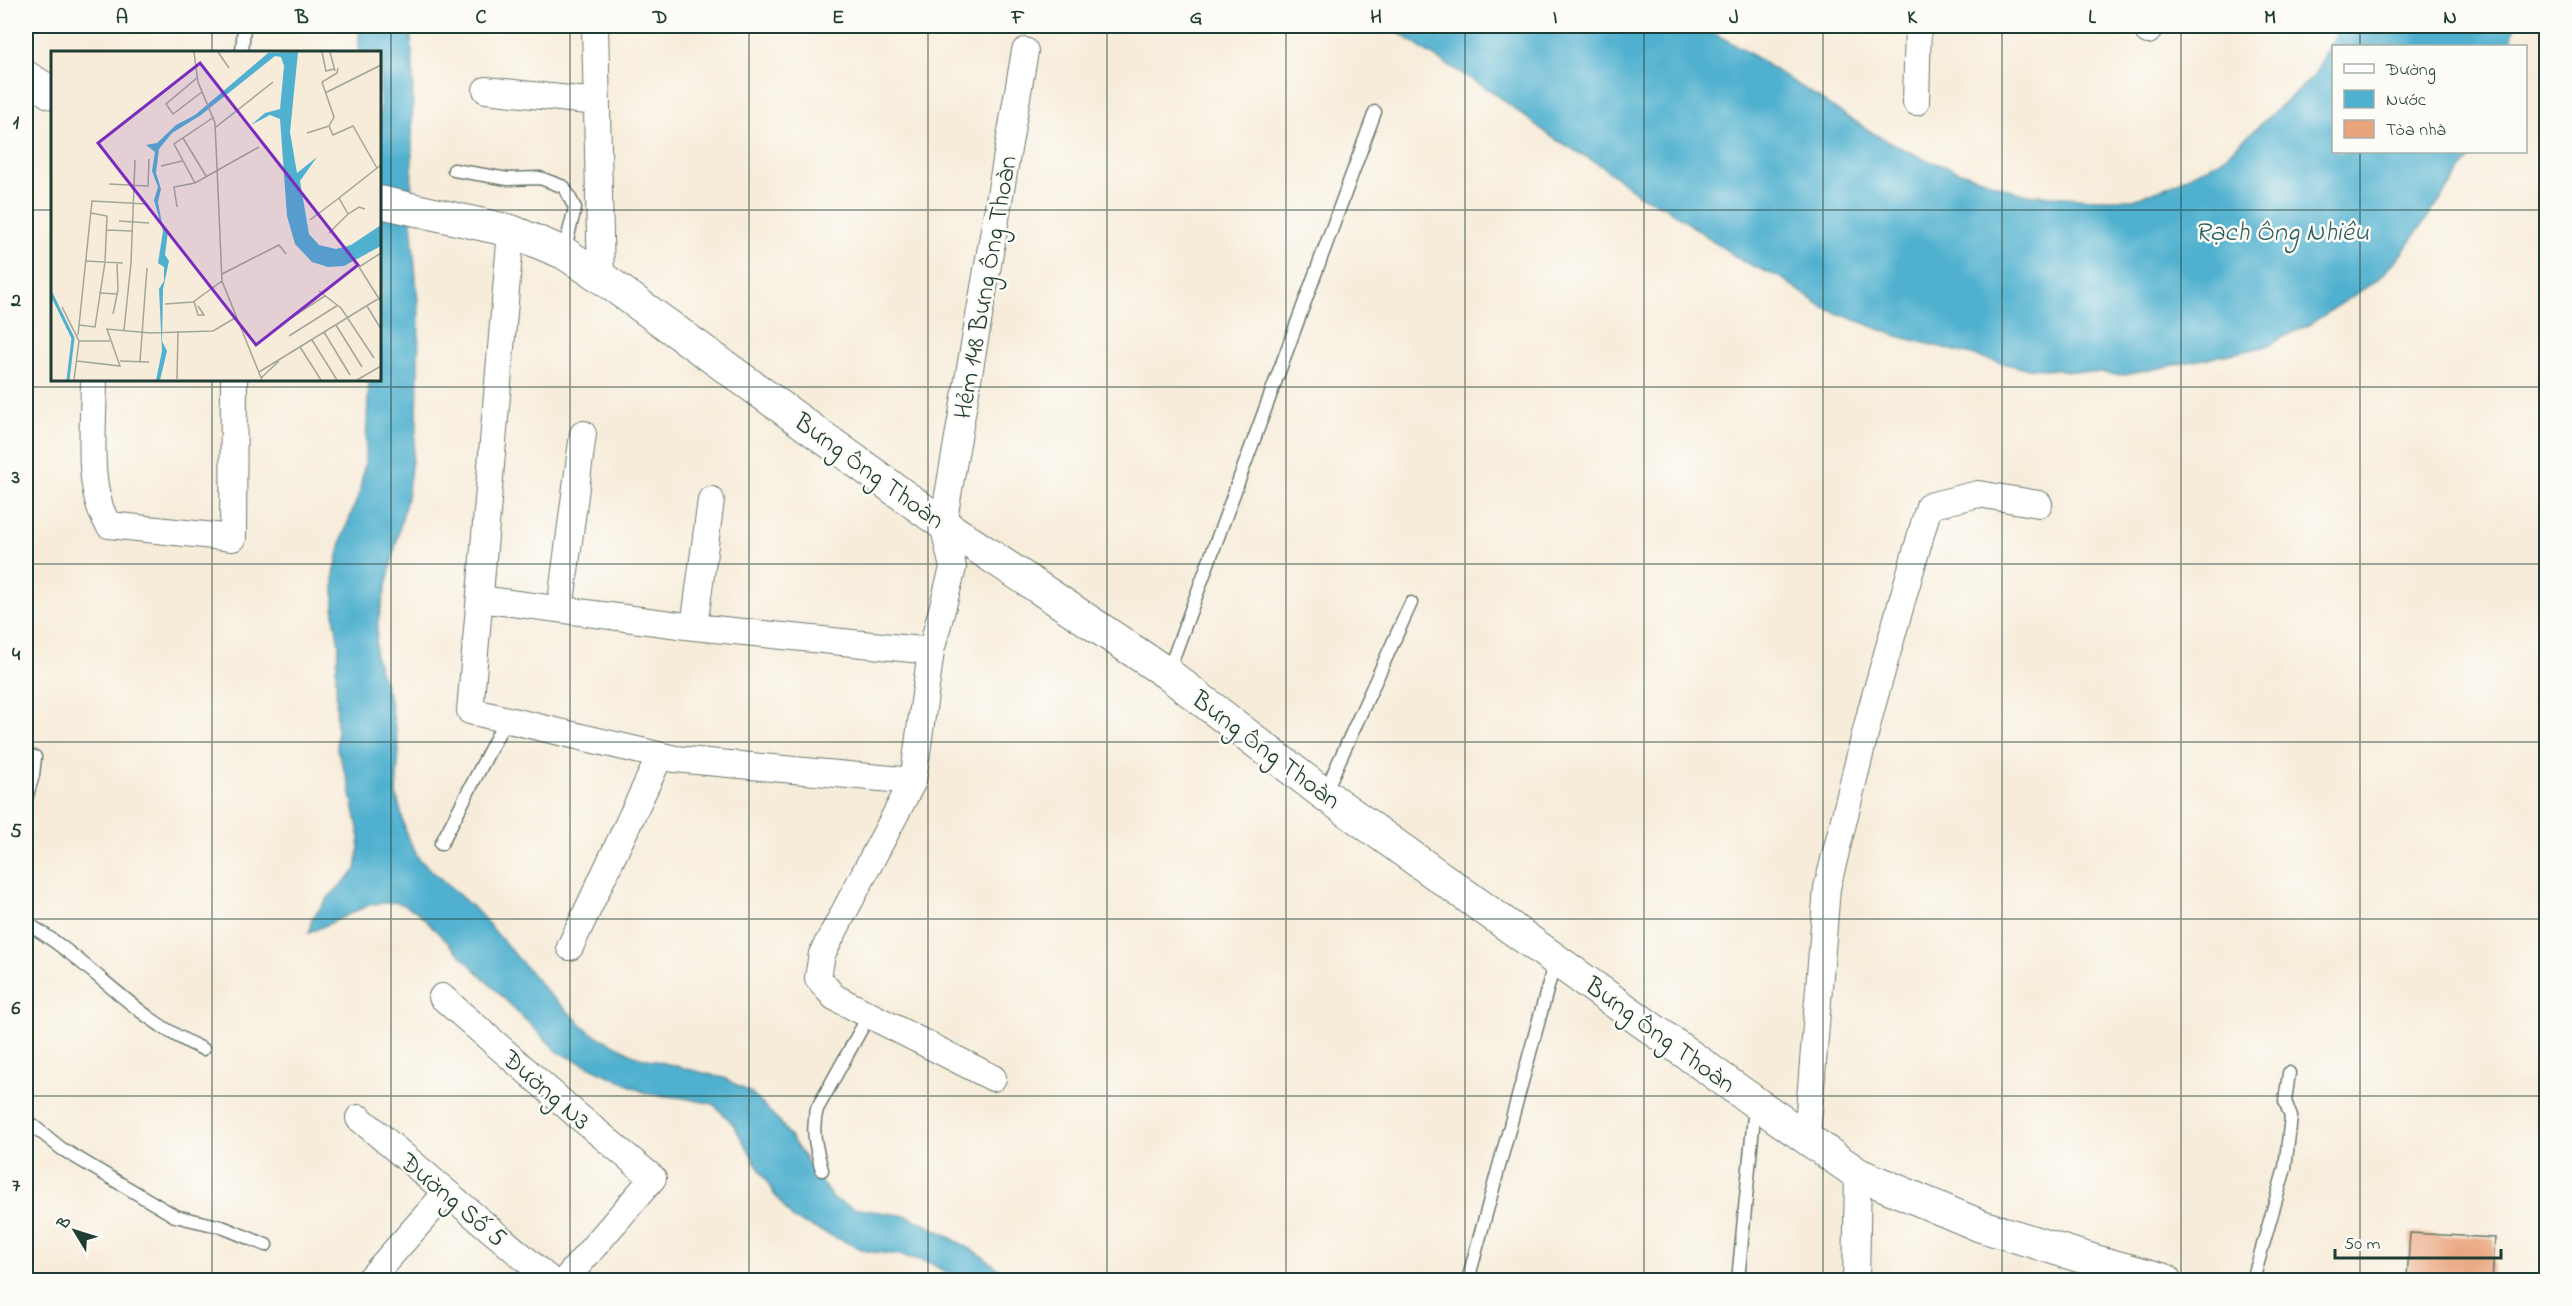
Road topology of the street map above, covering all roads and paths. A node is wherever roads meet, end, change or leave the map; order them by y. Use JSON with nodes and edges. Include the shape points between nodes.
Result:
{"nodes":[{"id":1,"x":244,"y":26,"type":"edge"},
{"id":2,"x":595,"y":26,"type":"edge"},
{"id":3,"x":1918,"y":26,"type":"edge"},
{"id":4,"x":242,"y":51,"type":"edge"},
{"id":5,"x":1025,"y":51,"type":"dead end"},
{"id":6,"x":26,"y":77,"type":"edge"},
{"id":7,"x":486,"y":90,"type":"dead end"},
{"id":8,"x":51,"y":92,"type":"edge"},
{"id":9,"x":597,"y":102,"type":"junction"},
{"id":10,"x":1916,"y":102,"type":"dead end"},
{"id":11,"x":1375,"y":112,"type":"dead end"},
{"id":12,"x":454,"y":170,"type":"dead end"},
{"id":13,"x":381,"y":202,"type":"edge"},
{"id":14,"x":511,"y":231,"type":"junction"},
{"id":15,"x":564,"y":253,"type":"junction"},
{"id":16,"x":601,"y":276,"type":"junction"},
{"id":17,"x":94,"y":381,"type":"edge"},
{"id":18,"x":234,"y":381,"type":"edge"},
{"id":19,"x":583,"y":434,"type":"dead end"},
{"id":20,"x":711,"y":500,"type":"dead end"},
{"id":21,"x":2039,"y":504,"type":"dead end"},
{"id":22,"x":944,"y":524,"type":"junction"},
{"id":23,"x":480,"y":599,"type":"junction"},
{"id":24,"x":1411,"y":603,"type":"dead end"},
{"id":25,"x":560,"y":609,"type":"junction"},
{"id":26,"x":694,"y":627,"type":"junction"},
{"id":27,"x":931,"y":651,"type":"junction"},
{"id":28,"x":1168,"y":674,"type":"junction"},
{"id":29,"x":506,"y":719,"type":"junction"},
{"id":30,"x":26,"y":755,"type":"edge"},
{"id":31,"x":660,"y":756,"type":"junction"},
{"id":32,"x":914,"y":781,"type":"junction"},
{"id":33,"x":1324,"y":794,"type":"junction"},
{"id":34,"x":26,"y":800,"type":"edge"},
{"id":35,"x":441,"y":844,"type":"dead end"},
{"id":36,"x":26,"y":923,"type":"edge"},
{"id":37,"x":570,"y":947,"type":"dead end"},
{"id":38,"x":1556,"y":958,"type":"junction"},
{"id":39,"x":442,"y":998,"type":"dead end"},
{"id":40,"x":869,"y":1015,"type":"junction"},
{"id":41,"x":203,"y":1049,"type":"dead end"},
{"id":42,"x":2289,"y":1073,"type":"dead end"},
{"id":43,"x":993,"y":1078,"type":"dead end"},
{"id":44,"x":1756,"y":1103,"type":"junction"},
{"id":45,"x":359,"y":1118,"type":"dead end"},
{"id":46,"x":26,"y":1120,"type":"edge"},
{"id":47,"x":1807,"y":1137,"type":"junction"},
{"id":48,"x":822,"y":1170,"type":"dead end"},
{"id":49,"x":1858,"y":1174,"type":"junction"},
{"id":50,"x":446,"y":1192,"type":"junction"},
{"id":51,"x":266,"y":1245,"type":"dead end"},
{"id":52,"x":369,"y":1281,"type":"edge"},
{"id":53,"x":550,"y":1281,"type":"edge"},
{"id":54,"x":565,"y":1281,"type":"edge"},
{"id":55,"x":1468,"y":1281,"type":"edge"},
{"id":56,"x":1737,"y":1281,"type":"edge"},
{"id":57,"x":1856,"y":1281,"type":"edge"},
{"id":58,"x":2165,"y":1281,"type":"edge"},
{"id":59,"x":2253,"y":1281,"type":"edge"}],
"edges":[{"from":1,"to":4,"type":"lane"},
{"from":2,"to":9,"type":"street"},
{"from":3,"to":10,"type":"street"},
{"from":5,"to":22,"type":"street","name":"Hẻm 148 Bưng Ông Thoàn"},
{"from":6,"to":8,"type":"street"},
{"from":7,"to":9,"type":"street"},
{"from":9,"to":16,"type":"street"},
{"from":11,"to":28,"type":"lane"},
{"from":12,"to":15,"type":"lane","via":[[508,180],[540,178],[564,187],[575,208]]},
{"from":13,"to":14,"type":"street","name":"Bưng Ông Thoàn"},
{"from":14,"to":15,"type":"street","name":"Bưng Ông Thoàn"},
{"from":14,"to":23,"type":"street"},
{"from":15,"to":16,"type":"street","name":"Bưng Ông Thoàn"},
{"from":16,"to":22,"type":"street","name":"Bưng Ông Thoàn"},
{"from":17,"to":18,"type":"street","via":[[94,489],[100,512],[109,525],[233,538]]},
{"from":19,"to":25,"type":"street"},
{"from":20,"to":26,"type":"street"},
{"from":21,"to":47,"type":"street","via":[[1978,494],[1929,506],[1871,710],[1827,888]]},
{"from":22,"to":27,"type":"street","via":[[953,567]]},
{"from":22,"to":28,"type":"street","name":"Bưng Ông Thoàn"},
{"from":23,"to":25,"type":"street"},
{"from":23,"to":29,"type":"street","via":[[471,711]]},
{"from":24,"to":33,"type":"lane"},
{"from":25,"to":26,"type":"street"},
{"from":26,"to":27,"type":"street"},
{"from":27,"to":32,"type":"street"},
{"from":28,"to":33,"type":"street","name":"Bưng Ông Thoàn"},
{"from":29,"to":31,"type":"street"},
{"from":29,"to":35,"type":"lane"},
{"from":30,"to":34,"type":"lane","via":[[35,757]]},
{"from":31,"to":32,"type":"street"},
{"from":31,"to":37,"type":"street"},
{"from":32,"to":40,"type":"street","via":[[822,954],[818,978],[834,997]]},
{"from":33,"to":38,"type":"street","name":"Bưng Ông Thoàn"},
{"from":36,"to":41,"type":"lane","via":[[73,955],[124,1000],[176,1038]]},
{"from":38,"to":44,"type":"street","name":"Bưng Ông Thoàn"},
{"from":38,"to":55,"type":"lane"},
{"from":39,"to":54,"type":"street","name":"Đường N3","via":[[653,1178]]},
{"from":40,"to":43,"type":"street"},
{"from":40,"to":48,"type":"lane","via":[[817,1109],[814,1139]]},
{"from":42,"to":59,"type":"lane","via":[[2285,1101],[2291,1117],[2285,1168]]},
{"from":44,"to":47,"type":"street","name":"Bưng Ông Thoàn"},
{"from":44,"to":56,"type":"lane"},
{"from":45,"to":50,"type":"street","name":"Đường Số 5"},
{"from":46,"to":51,"type":"lane","via":[[62,1149],[175,1216],[222,1227]]},
{"from":47,"to":49,"type":"street","name":"Bưng Ông Thoàn"},
{"from":49,"to":57,"type":"street"},
{"from":49,"to":58,"type":"street","name":"Bưng Ông Thoàn","via":[[1981,1226]]},
{"from":50,"to":52,"type":"street"},
{"from":50,"to":53,"type":"street","name":"Đường Số 5"}]}
